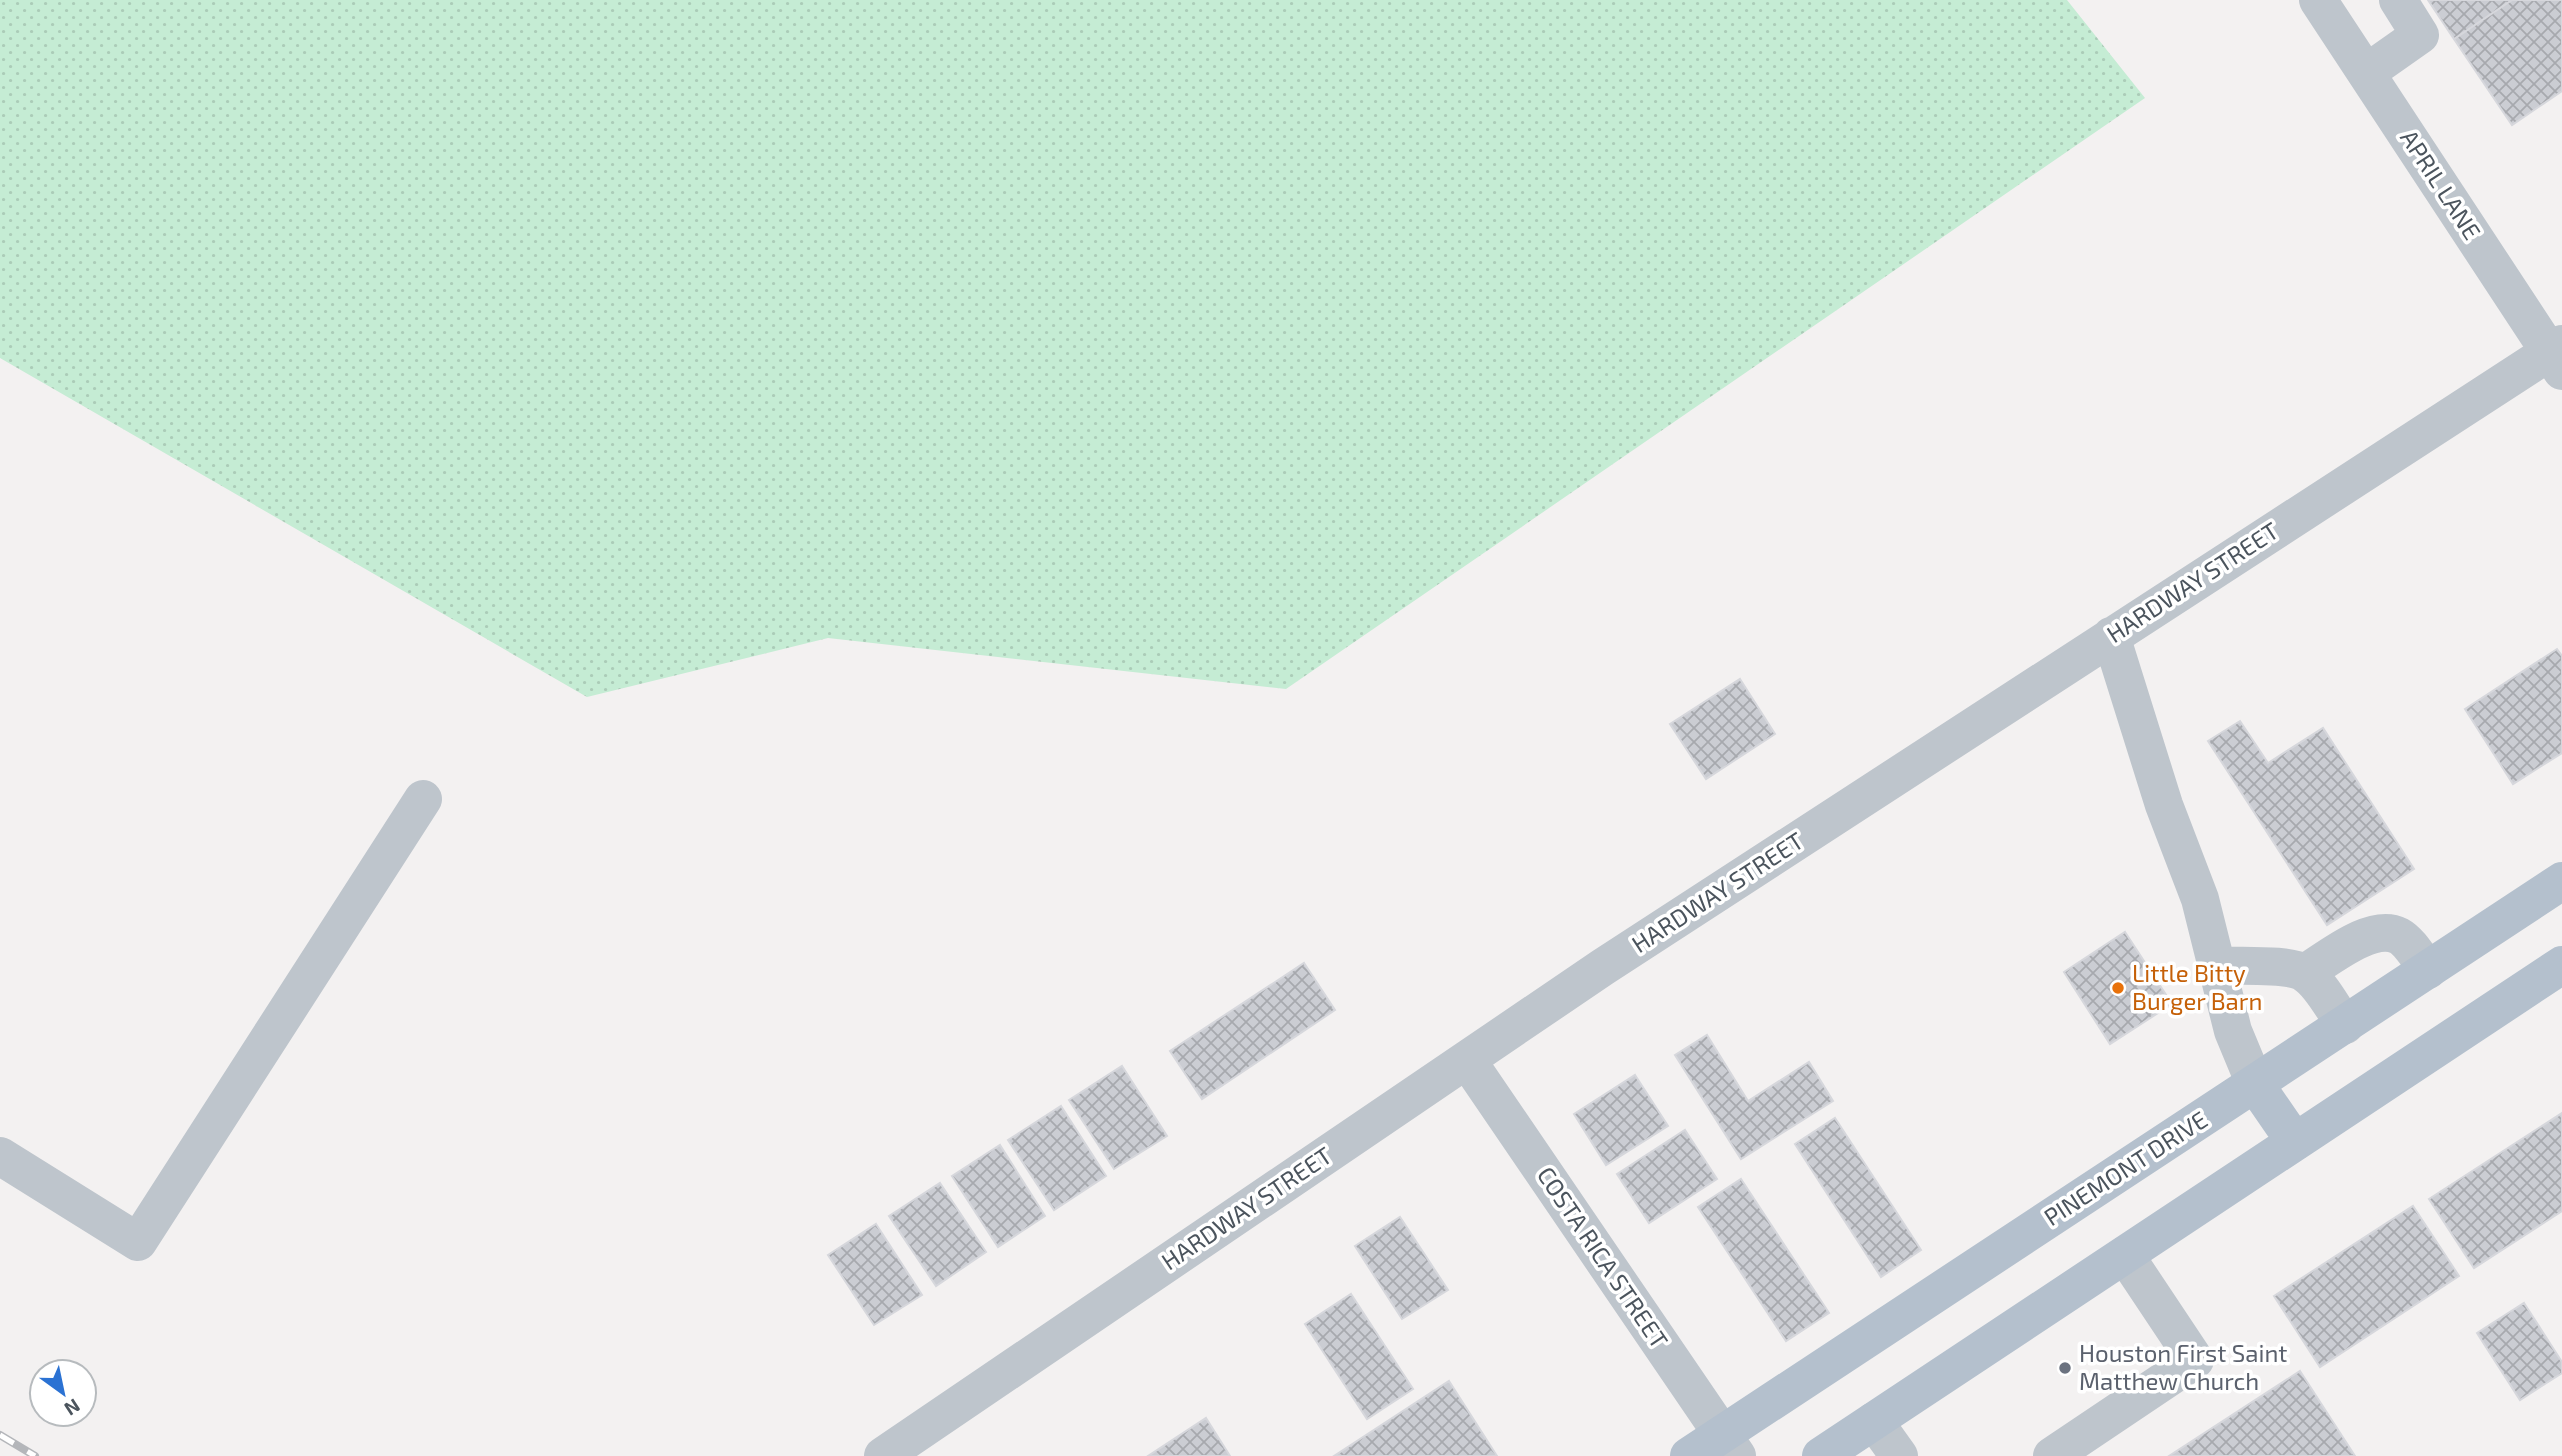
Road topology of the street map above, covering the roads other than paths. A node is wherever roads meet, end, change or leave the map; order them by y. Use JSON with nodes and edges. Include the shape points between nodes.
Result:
{"nodes":[{"id":1,"x":2318,"y":0,"type":"edge"},
{"id":2,"x":2398,"y":0,"type":"edge"},
{"id":3,"x":2366,"y":73,"type":"junction"},
{"id":4,"x":2558,"y":355,"type":"edge"},
{"id":5,"x":2111,"y":636,"type":"junction"},
{"id":6,"x":423,"y":799,"type":"dead end"},
{"id":7,"x":2562,"y":881,"type":"edge"},
{"id":8,"x":2217,"y":965,"type":"junction"},
{"id":9,"x":2562,"y":965,"type":"edge"},
{"id":10,"x":2428,"y":970,"type":"junction"},
{"id":11,"x":2305,"y":973,"type":"junction"},
{"id":12,"x":2345,"y":1024,"type":"junction"},
{"id":13,"x":1466,"y":1060,"type":"junction"},
{"id":14,"x":2255,"y":1084,"type":"junction"},
{"id":15,"x":2295,"y":1142,"type":"junction"},
{"id":16,"x":0,"y":1156,"type":"edge"},
{"id":17,"x":2125,"y":1255,"type":"junction"},
{"id":18,"x":1874,"y":1421,"type":"junction"},
{"id":19,"x":1729,"y":1445,"type":"edge"},
{"id":20,"x":883,"y":1456,"type":"edge"},
{"id":21,"x":1689,"y":1456,"type":"edge"},
{"id":22,"x":1821,"y":1456,"type":"edge"},
{"id":23,"x":1899,"y":1456,"type":"edge"},
{"id":24,"x":2052,"y":1456,"type":"edge"}],
"edges":[{"from":1,"to":3,"type":"street","name":"APRIL LANE"},
{"from":2,"to":3,"type":"street","via":[[2420,35]]},
{"from":3,"to":4,"type":"street","name":"APRIL LANE"},
{"from":4,"to":5,"type":"street","name":"HARDWAY STREET"},
{"from":5,"to":8,"type":"street","via":[[2164,806],[2200,899]]},
{"from":5,"to":13,"type":"street","name":"HARDWAY STREET"},
{"from":6,"to":16,"type":"street","via":[[138,1242]]},
{"from":7,"to":10,"type":"main road","name":"PINEMONT DRIVE"},
{"from":8,"to":11,"type":"street","via":[[2289,967]]},
{"from":8,"to":14,"type":"street","via":[[2233,1031]]},
{"from":9,"to":15,"type":"main road"},
{"from":10,"to":11,"type":"street","via":[[2402,937],[2385,932],[2357,940]]},
{"from":10,"to":12,"type":"main road","name":"PINEMONT DRIVE"},
{"from":11,"to":12,"type":"street"},
{"from":12,"to":14,"type":"main road","name":"PINEMONT DRIVE"},
{"from":13,"to":19,"type":"street","name":"COSTA RICA STREET"},
{"from":13,"to":20,"type":"street","name":"HARDWAY STREET"},
{"from":14,"to":15,"type":"main road"},
{"from":14,"to":19,"type":"main road","name":"PINEMONT DRIVE"},
{"from":15,"to":17,"type":"main road"},
{"from":17,"to":18,"type":"main road"},
{"from":17,"to":24,"type":"street","via":[[2195,1360]]},
{"from":18,"to":22,"type":"main road"},
{"from":18,"to":23,"type":"street"},
{"from":19,"to":21,"type":"main road","name":"PINEMONT DRIVE"}]}
